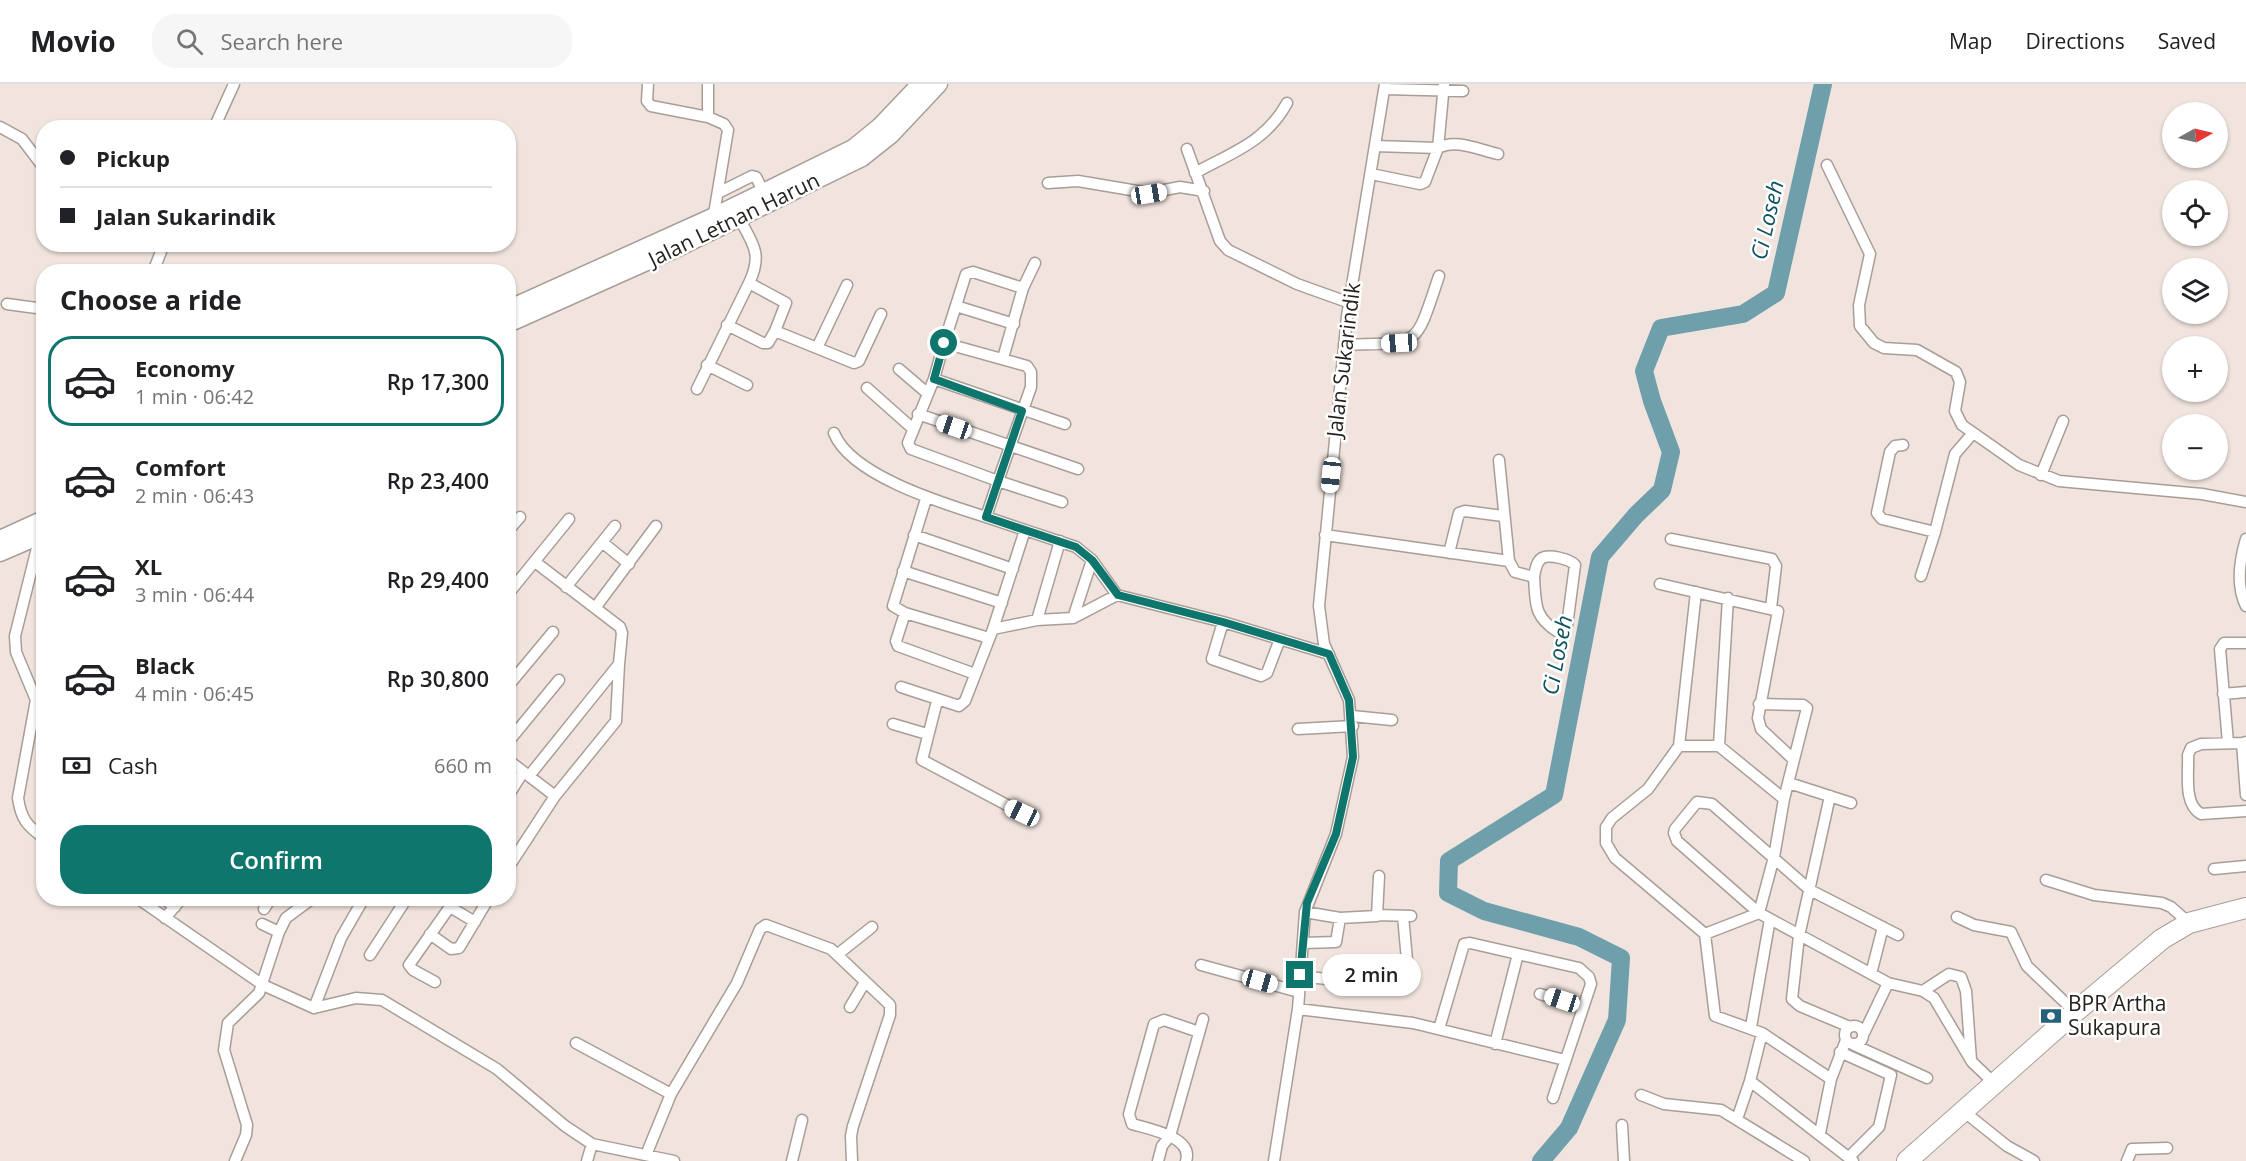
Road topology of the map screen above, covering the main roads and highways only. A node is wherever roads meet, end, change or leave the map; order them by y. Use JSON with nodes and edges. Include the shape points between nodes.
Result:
{"nodes":[{"id":1,"x":920,"y":84,"type":"edge"},
{"id":2,"x":939,"y":84,"type":"edge"},
{"id":3,"x":713,"y":223,"type":"junction"},
{"id":4,"x":516,"y":306,"type":"edge"},
{"id":5,"x":516,"y":320,"type":"edge"},
{"id":6,"x":36,"y":522,"type":"edge"},
{"id":7,"x":0,"y":538,"type":"edge"},
{"id":8,"x":36,"y":538,"type":"edge"},
{"id":9,"x":0,"y":553,"type":"edge"},
{"id":10,"x":2246,"y":908,"type":"edge"},
{"id":11,"x":1907,"y":1161,"type":"edge"}],
"edges":[{"from":1,"to":3,"type":"main road","name":"Jalan Letnan Harun","via":[[880,126],[853,147],[763,191]]},
{"from":2,"to":3,"type":"main road","name":"Jalan Letnan Harun","via":[[891,135],[862,158],[739,218]]},
{"from":3,"to":4,"type":"main road","name":"Jalan Letnan Harun"},
{"from":3,"to":5,"type":"main road","name":"Jalan Letnan Harun"},
{"from":6,"to":7,"type":"main road"},
{"from":8,"to":9,"type":"main road"},
{"from":10,"to":11,"type":"highway","via":[[2189,923],[2162,939]]}]}
